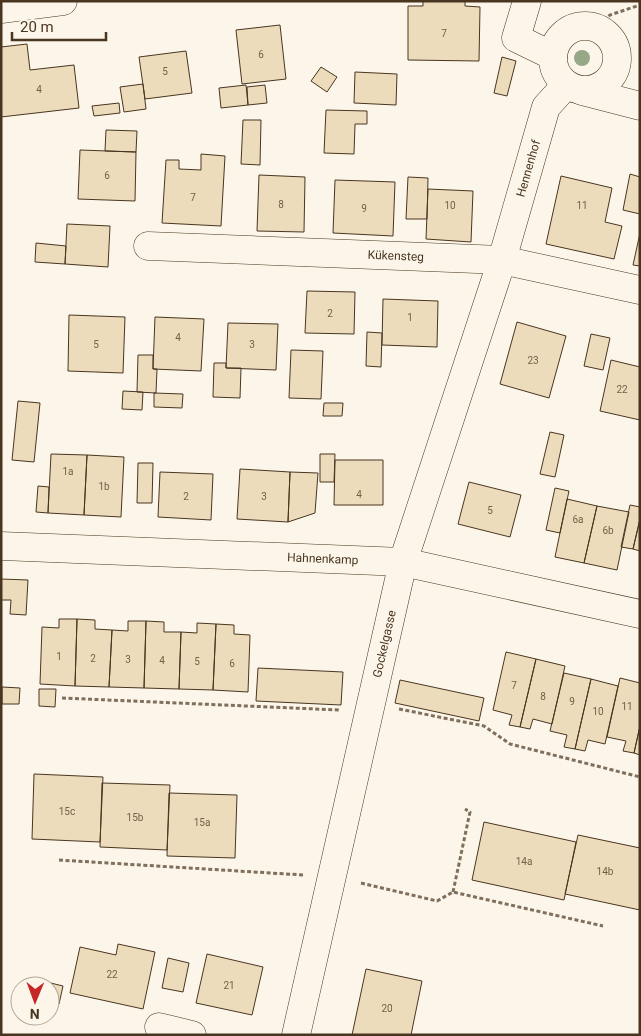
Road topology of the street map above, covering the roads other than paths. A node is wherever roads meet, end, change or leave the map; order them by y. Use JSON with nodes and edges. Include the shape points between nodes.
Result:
{"nodes":[{"id":1,"x":63,"y":1,"type":"edge"},
{"id":2,"x":527,"y":1,"type":"edge"},
{"id":3,"x":1,"y":9,"type":"edge"},
{"id":4,"x":553,"y":56,"type":"junction"},
{"id":5,"x":574,"y":88,"type":"junction"},
{"id":6,"x":640,"y":106,"type":"edge"},
{"id":7,"x":148,"y":246,"type":"dead end"},
{"id":8,"x":502,"y":260,"type":"junction"},
{"id":9,"x":640,"y":290,"type":"edge"},
{"id":10,"x":1,"y":546,"type":"edge"},
{"id":11,"x":403,"y":562,"type":"junction"},
{"id":12,"x":640,"y":614,"type":"edge"},
{"id":13,"x":159,"y":1028,"type":"dead end"},
{"id":14,"x":192,"y":1035,"type":"edge"},
{"id":15,"x":296,"y":1035,"type":"edge"}],
"edges":[{"from":1,"to":3,"type":"street"},
{"from":2,"to":4,"type":"street","via":[[516,38]]},
{"from":4,"to":5,"type":"street","via":[[556,72]]},
{"from":4,"to":5,"type":"street","via":[[558,40],[571,29],[588,26],[604,31],[615,45],[618,61],[612,77],[598,88]]},
{"from":5,"to":6,"type":"street"},
{"from":5,"to":8,"type":"street","name":"Hennenhof","via":[[546,107]]},
{"from":7,"to":8,"type":"street","name":"Kükensteg"},
{"from":8,"to":9,"type":"street","name":"Kükensteg"},
{"from":8,"to":11,"type":"street","name":"Gockelgasse"},
{"from":10,"to":11,"type":"street","name":"Hahnenkamp"},
{"from":11,"to":12,"type":"street","name":"Hahnenkamp"},
{"from":11,"to":15,"type":"street","name":"Gockelgasse"},
{"from":13,"to":14,"type":"street"}]}
